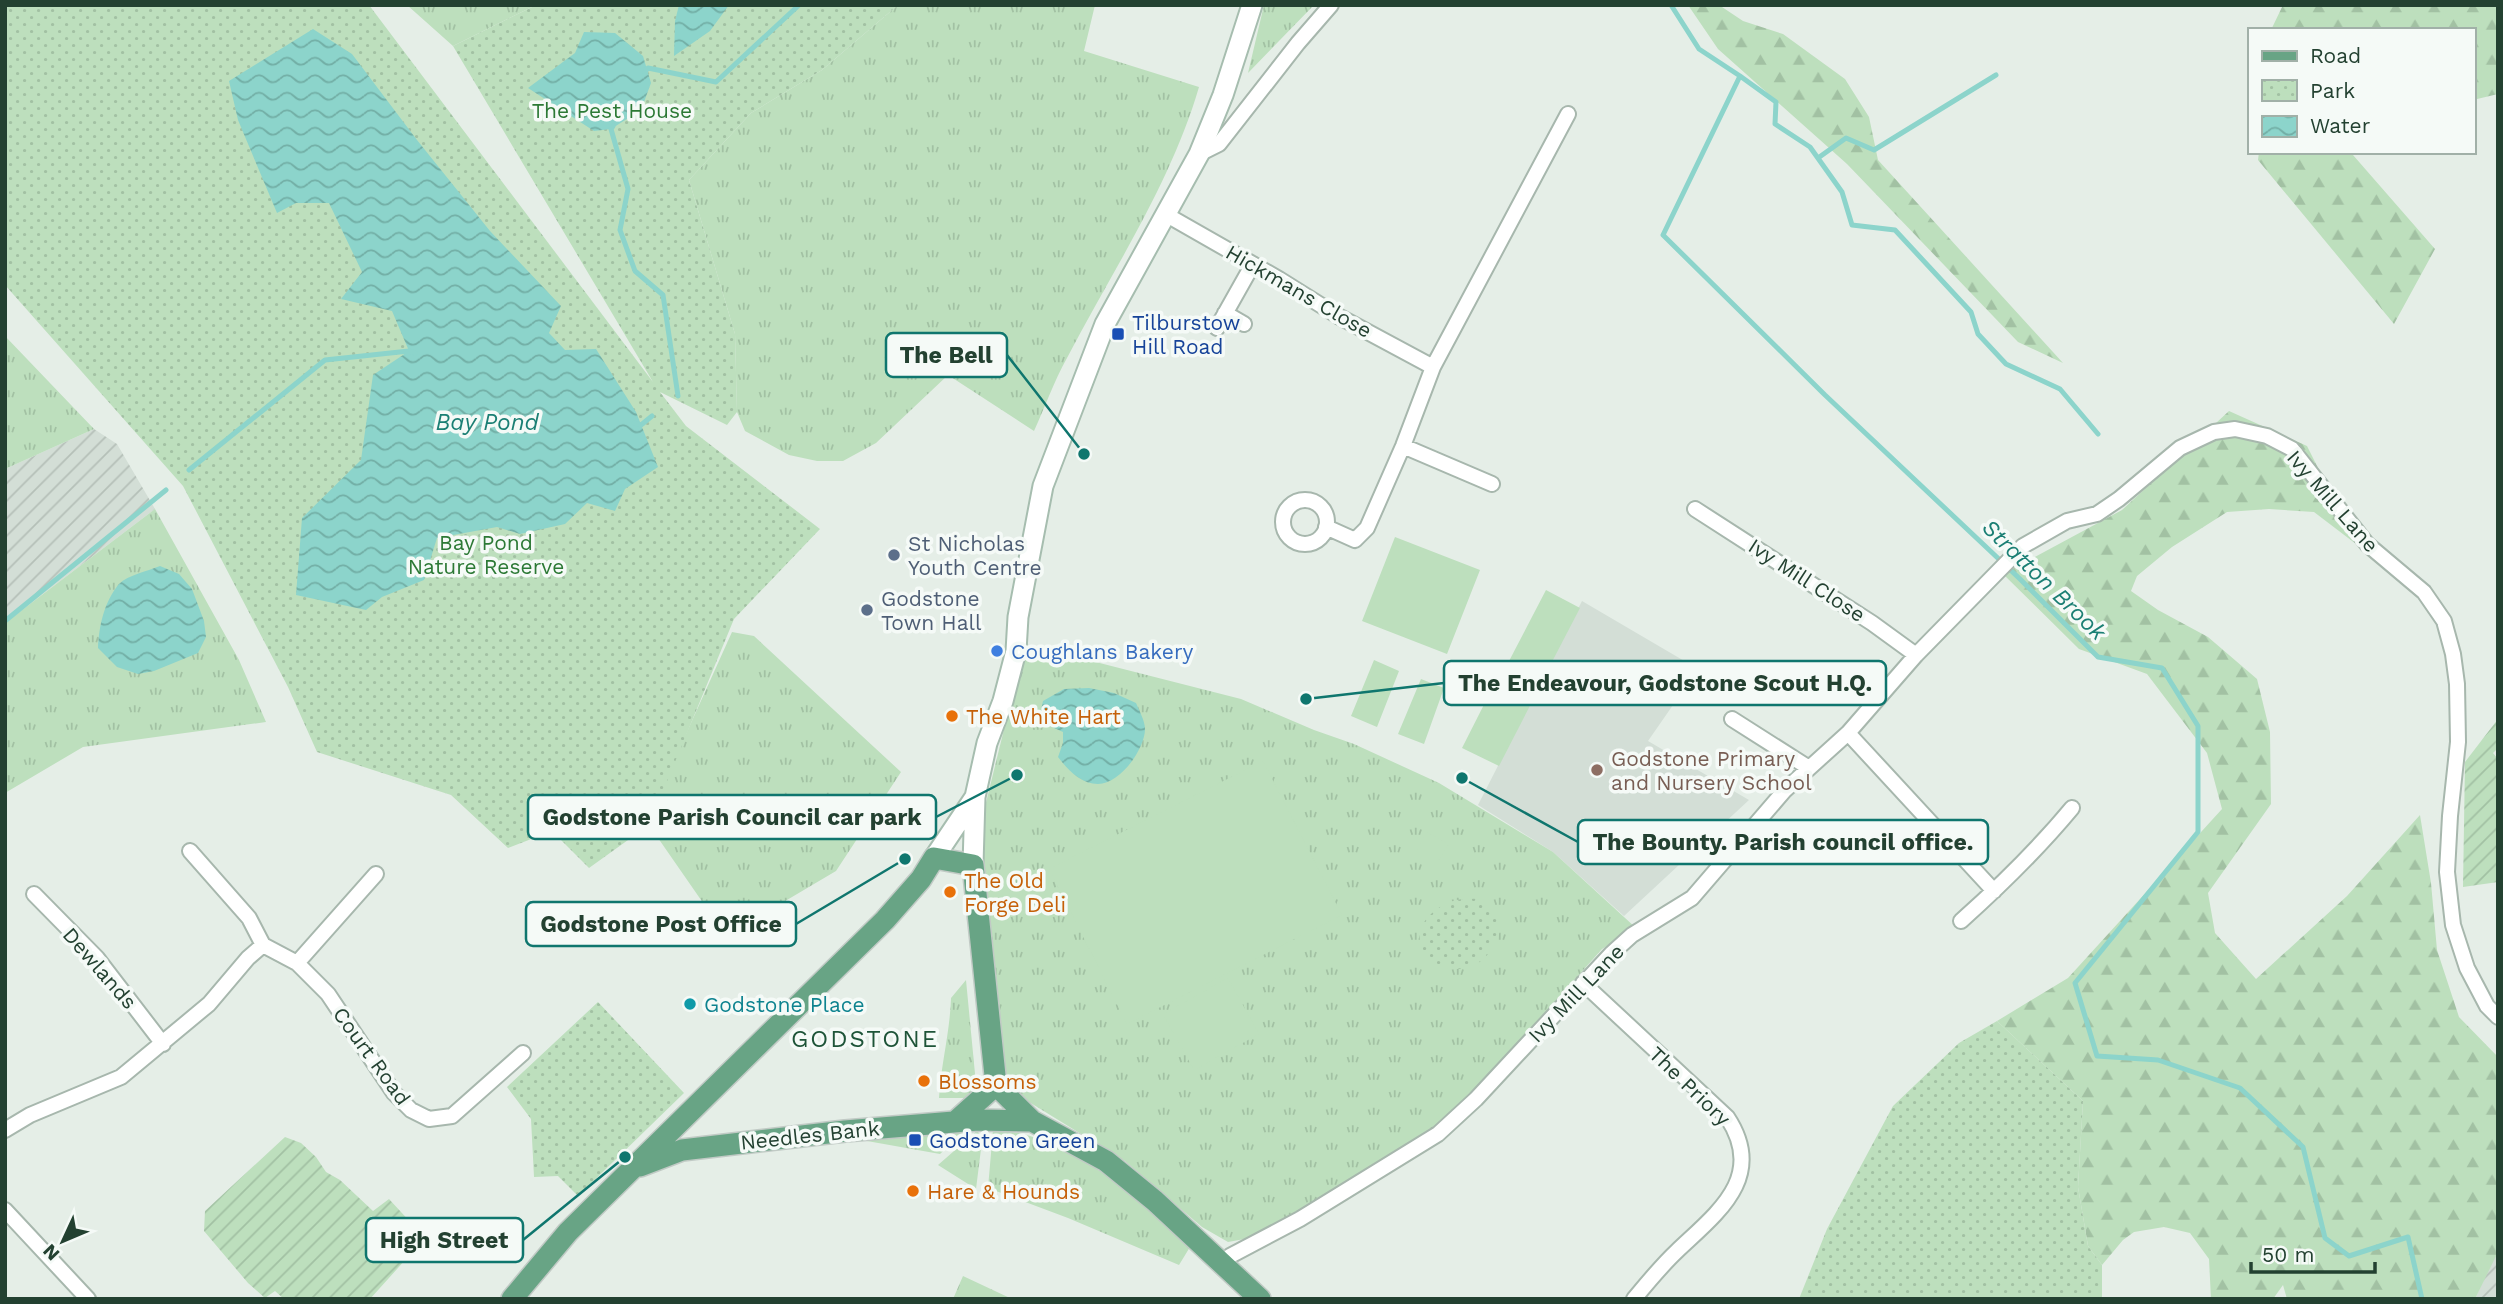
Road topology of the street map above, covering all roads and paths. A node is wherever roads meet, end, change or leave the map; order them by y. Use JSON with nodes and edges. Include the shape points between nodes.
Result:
{"nodes":[{"id":1,"x":1252,"y":5,"type":"edge"},
{"id":2,"x":1331,"y":5,"type":"edge"},
{"id":3,"x":1568,"y":114,"type":"dead end"},
{"id":4,"x":1199,"y":154,"type":"junction"},
{"id":5,"x":1165,"y":214,"type":"junction"},
{"id":6,"x":1253,"y":264,"type":"junction"},
{"id":7,"x":1225,"y":313,"type":"junction"},
{"id":8,"x":1244,"y":324,"type":"dead end"},
{"id":9,"x":1217,"y":328,"type":"dead end"},
{"id":10,"x":1433,"y":367,"type":"junction"},
{"id":11,"x":1403,"y":446,"type":"junction"},
{"id":12,"x":1492,"y":484,"type":"dead end"},
{"id":13,"x":1695,"y":509,"type":"dead end"},
{"id":14,"x":1326,"y":527,"type":"dead end"},
{"id":15,"x":1916,"y":655,"type":"junction"},
{"id":16,"x":1732,"y":719,"type":"dead end"},
{"id":17,"x":1848,"y":733,"type":"junction"},
{"id":18,"x":1809,"y":768,"type":"junction"},
{"id":19,"x":975,"y":797,"type":"junction"},
{"id":20,"x":2072,"y":808,"type":"dead end"},
{"id":21,"x":190,"y":851,"type":"dead end"},
{"id":22,"x":934,"y":858,"type":"junction"},
{"id":23,"x":973,"y":866,"type":"junction"},
{"id":24,"x":376,"y":874,"type":"dead end"},
{"id":25,"x":1994,"y":891,"type":"junction"},
{"id":26,"x":34,"y":894,"type":"dead end"},
{"id":27,"x":1961,"y":921,"type":"dead end"},
{"id":28,"x":263,"y":945,"type":"junction"},
{"id":29,"x":297,"y":962,"type":"junction"},
{"id":30,"x":1583,"y":983,"type":"junction"},
{"id":31,"x":2498,"y":1017,"type":"edge"},
{"id":32,"x":163,"y":1044,"type":"junction"},
{"id":33,"x":523,"y":1053,"type":"dead end"},
{"id":34,"x":996,"y":1085,"type":"junction"},
{"id":35,"x":689,"y":1113,"type":"junction"},
{"id":36,"x":956,"y":1121,"type":"junction"},
{"id":37,"x":1032,"y":1121,"type":"junction"},
{"id":38,"x":5,"y":1130,"type":"edge"},
{"id":39,"x":695,"y":1148,"type":"junction"},
{"id":40,"x":634,"y":1168,"type":"junction"},
{"id":41,"x":5,"y":1210,"type":"edge"},
{"id":42,"x":1224,"y":1264,"type":"junction"},
{"id":43,"x":88,"y":1299,"type":"edge"},
{"id":44,"x":512,"y":1299,"type":"edge"},
{"id":45,"x":1260,"y":1299,"type":"edge"},
{"id":46,"x":1633,"y":1299,"type":"edge"}],
"edges":[{"from":1,"to":4,"type":"main road"},
{"from":2,"to":4,"type":"street","via":[[1219,144]]},
{"from":3,"to":10,"type":"street"},
{"from":4,"to":5,"type":"main road"},
{"from":5,"to":6,"type":"street","name":"Hickmans Close"},
{"from":5,"to":19,"type":"main road","via":[[1105,324],[1043,486],[1018,617],[1016,651]]},
{"from":6,"to":7,"type":"street"},
{"from":6,"to":10,"type":"street","name":"Hickmans Close"},
{"from":7,"to":8,"type":"street"},
{"from":7,"to":9,"type":"street"},
{"from":10,"to":11,"type":"street"},
{"from":11,"to":12,"type":"street"},
{"from":11,"to":14,"type":"street","via":[[1367,528],[1355,540]]},
{"from":13,"to":15,"type":"street","name":"Ivy Mill Close"},
{"from":15,"to":17,"type":"street","name":"Ivy Mill Lane"},
{"from":15,"to":31,"type":"street","name":"Ivy Mill Lane","via":[[2003,564],[2038,536],[2067,521],[2097,514],[2180,448],[2214,432],[2235,429],[2267,436],[2292,449],[2367,544],[2424,592],[2444,621],[2457,684],[2458,742],[2447,872],[2453,925],[2467,968]]},
{"from":16,"to":18,"type":"street"},
{"from":17,"to":18,"type":"street","name":"Ivy Mill Lane"},
{"from":17,"to":25,"type":"street"},
{"from":18,"to":30,"type":"street","name":"Ivy Mill Lane","via":[[1692,898],[1632,935]]},
{"from":19,"to":22,"type":"main road"},
{"from":19,"to":23,"type":"main road"},
{"from":20,"to":25,"type":"street"},
{"from":21,"to":28,"type":"street","via":[[249,918]]},
{"from":22,"to":23,"type":"main road"},
{"from":22,"to":35,"type":"main road","via":[[885,920]]},
{"from":23,"to":34,"type":"main road"},
{"from":24,"to":29,"type":"street"},
{"from":25,"to":27,"type":"street"},
{"from":26,"to":32,"type":"street","name":"Dewlands","via":[[97,958]]},
{"from":28,"to":29,"type":"street"},
{"from":28,"to":32,"type":"street","via":[[209,1004]]},
{"from":29,"to":33,"type":"street","name":"Court Road","via":[[328,993],[394,1093],[411,1110],[429,1119],[452,1116]]},
{"from":30,"to":42,"type":"street","name":"Ivy Mill Lane","via":[[1438,1134],[1300,1219],[1230,1256]]},
{"from":30,"to":46,"type":"street","name":"The Priory","via":[[1727,1117],[1741,1147],[1741,1169],[1733,1193]]},
{"from":32,"to":38,"type":"street","via":[[121,1077]]},
{"from":34,"to":36,"type":"main road"},
{"from":34,"to":37,"type":"main road"},
{"from":35,"to":39,"type":"main road"},
{"from":35,"to":40,"type":"main road"},
{"from":36,"to":37,"type":"main road","name":"Needles Bank"},
{"from":36,"to":39,"type":"main road","name":"Needles Bank"},
{"from":37,"to":42,"type":"main road","via":[[1106,1161]]},
{"from":39,"to":40,"type":"main road","name":"Needles Bank"},
{"from":40,"to":44,"type":"main road","via":[[568,1232]]},
{"from":41,"to":43,"type":"street"},
{"from":42,"to":45,"type":"main road"}]}
